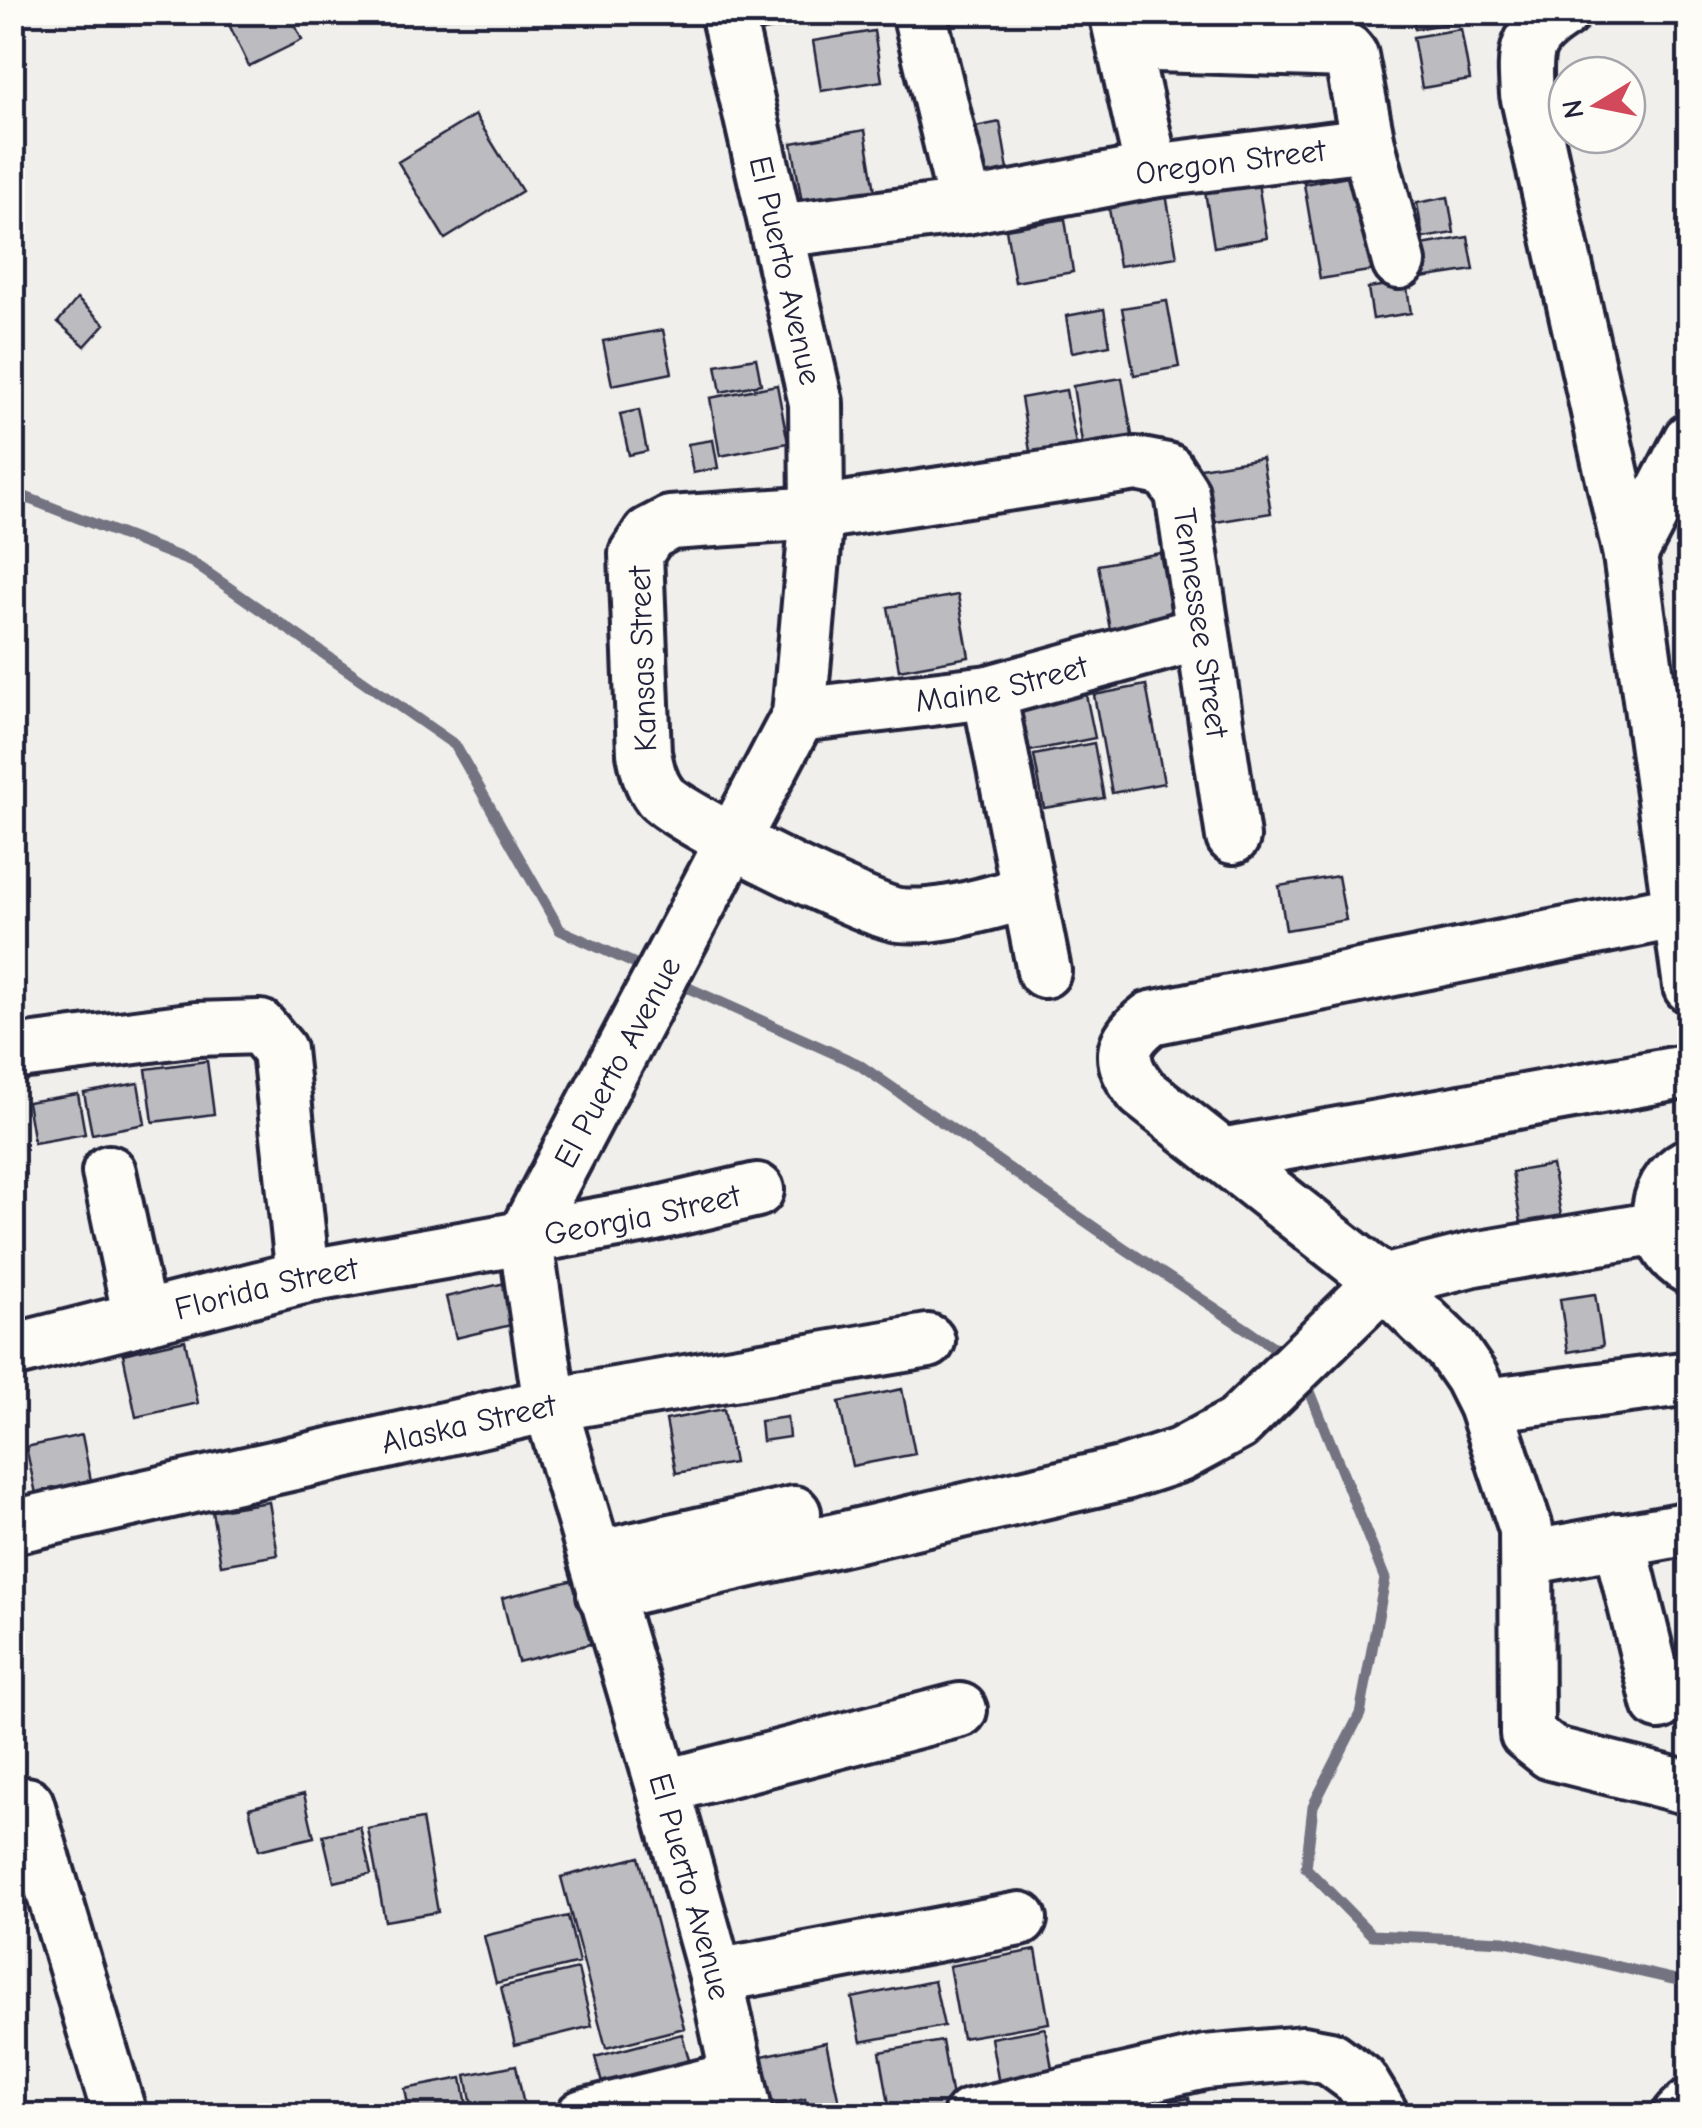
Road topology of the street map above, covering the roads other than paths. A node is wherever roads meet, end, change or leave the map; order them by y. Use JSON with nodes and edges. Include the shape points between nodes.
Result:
{"nodes":[{"id":1,"x":727,"y":12,"type":"edge"},
{"id":2,"x":919,"y":12,"type":"edge"},
{"id":3,"x":1563,"y":12,"type":"edge"},
{"id":4,"x":1120,"y":28,"type":"edge"},
{"id":5,"x":1368,"y":144,"type":"junction"},
{"id":6,"x":1152,"y":171,"type":"junction"},
{"id":7,"x":966,"y":207,"type":"junction"},
{"id":8,"x":778,"y":231,"type":"junction"},
{"id":9,"x":1398,"y":262,"type":"dead end"},
{"id":10,"x":1690,"y":440,"type":"edge"},
{"id":11,"x":817,"y":512,"type":"junction"},
{"id":12,"x":1630,"y":555,"type":"junction"},
{"id":13,"x":1202,"y":634,"type":"junction"},
{"id":14,"x":990,"y":692,"type":"junction"},
{"id":15,"x":799,"y":716,"type":"junction"},
{"id":16,"x":1232,"y":838,"type":"dead end"},
{"id":17,"x":735,"y":842,"type":"junction"},
{"id":18,"x":1027,"y":892,"type":"junction"},
{"id":19,"x":1683,"y":910,"type":"edge"},
{"id":20,"x":1044,"y":971,"type":"dead end"},
{"id":21,"x":1690,"y":986,"type":"edge"},
{"id":22,"x":12,"y":1053,"type":"edge"},
{"id":23,"x":1690,"y":1071,"type":"edge"},
{"id":24,"x":1221,"y":1154,"type":"junction"},
{"id":25,"x":1690,"y":1164,"type":"edge"},
{"id":26,"x":109,"y":1172,"type":"dead end"},
{"id":27,"x":757,"y":1190,"type":"dead end"},
{"id":28,"x":525,"y":1235,"type":"junction"},
{"id":29,"x":1674,"y":1248,"type":"edge"},
{"id":30,"x":303,"y":1277,"type":"junction"},
{"id":31,"x":1383,"y":1282,"type":"junction"},
{"id":32,"x":140,"y":1318,"type":"junction"},
{"id":33,"x":928,"y":1341,"type":"dead end"},
{"id":34,"x":12,"y":1351,"type":"edge"},
{"id":35,"x":1690,"y":1378,"type":"edge"},
{"id":36,"x":550,"y":1405,"type":"junction"},
{"id":37,"x":1485,"y":1405,"type":"junction"},
{"id":38,"x":12,"y":1527,"type":"edge"},
{"id":39,"x":1690,"y":1528,"type":"edge"},
{"id":40,"x":1620,"y":1540,"type":"junction"},
{"id":41,"x":1527,"y":1558,"type":"junction"},
{"id":42,"x":600,"y":1576,"type":"junction"},
{"id":43,"x":1659,"y":1703,"type":"dead end"},
{"id":44,"x":960,"y":1710,"type":"dead end"},
{"id":45,"x":663,"y":1786,"type":"junction"},
{"id":46,"x":1690,"y":1788,"type":"edge"},
{"id":47,"x":27,"y":1804,"type":"dead end"},
{"id":48,"x":1020,"y":1919,"type":"dead end"},
{"id":49,"x":716,"y":1976,"type":"junction"},
{"id":50,"x":742,"y":2096,"type":"edge"},
{"id":51,"x":1690,"y":2105,"type":"edge"},
{"id":52,"x":120,"y":2116,"type":"edge"},
{"id":53,"x":583,"y":2116,"type":"edge"},
{"id":54,"x":970,"y":2116,"type":"edge"},
{"id":55,"x":1382,"y":2116,"type":"edge"},
{"id":56,"x":1679,"y":2116,"type":"edge"}],
"edges":[{"from":1,"to":8,"type":"street","name":"El Puerto Avenue"},
{"from":2,"to":7,"type":"street"},
{"from":3,"to":12,"type":"street","via":[[1528,43],[1527,94]]},
{"from":4,"to":5,"type":"street","name":"Oregon Street","via":[[1347,51]]},
{"from":4,"to":6,"type":"street"},
{"from":5,"to":6,"type":"street","name":"Oregon Street"},
{"from":5,"to":9,"type":"street"},
{"from":6,"to":7,"type":"street","name":"Oregon Street"},
{"from":7,"to":8,"type":"street","name":"Oregon Street"},
{"from":8,"to":11,"type":"street","name":"El Puerto Avenue","via":[[816,403]]},
{"from":10,"to":12,"type":"street"},
{"from":11,"to":13,"type":"street","name":"Tennessee Street","via":[[1136,464],[1167,470],[1182,494]]},
{"from":11,"to":15,"type":"street","name":"El Puerto Avenue"},
{"from":11,"to":17,"type":"street","name":"Kansas Street","via":[[670,522],[649,534],[636,554],[649,778],[662,798]]},
{"from":12,"to":19,"type":"street"},
{"from":13,"to":14,"type":"street","name":"Maine Street"},
{"from":13,"to":16,"type":"street","name":"Tennessee Street"},
{"from":14,"to":15,"type":"street","name":"Maine Street"},
{"from":14,"to":18,"type":"street"},
{"from":15,"to":17,"type":"street","name":"El Puerto Avenue"},
{"from":17,"to":18,"type":"street","name":"Kansas Street","via":[[897,915],[944,912]]},
{"from":17,"to":28,"type":"street","name":"El Puerto Avenue"},
{"from":18,"to":20,"type":"street"},
{"from":19,"to":21,"type":"street"},
{"from":19,"to":24,"type":"street","via":[[1151,1018],[1131,1032],[1124,1051],[1128,1074]]},
{"from":22,"to":30,"type":"street","via":[[260,1027],[278,1050]]},
{"from":23,"to":24,"type":"street"},
{"from":24,"to":31,"type":"street"},
{"from":25,"to":29,"type":"street","via":[[1667,1183],[1658,1205]]},
{"from":26,"to":32,"type":"street"},
{"from":27,"to":28,"type":"street","name":"Georgia Street"},
{"from":28,"to":30,"type":"street","name":"Florida Street"},
{"from":28,"to":36,"type":"street","name":"El Puerto Avenue"},
{"from":29,"to":31,"type":"street","via":[[1474,1259]]},
{"from":30,"to":32,"type":"street","name":"Florida Street"},
{"from":31,"to":37,"type":"street","via":[[1450,1348]]},
{"from":31,"to":42,"type":"street","via":[[1237,1424],[1180,1456],[1125,1473]]},
{"from":32,"to":34,"type":"street","name":"Florida Street"},
{"from":33,"to":36,"type":"street","name":"Alaska Street"},
{"from":35,"to":37,"type":"street"},
{"from":36,"to":38,"type":"street","name":"Alaska Street"},
{"from":36,"to":42,"type":"street","name":"El Puerto Avenue"},
{"from":37,"to":41,"type":"street","via":[[1526,1529]]},
{"from":39,"to":40,"type":"street"},
{"from":40,"to":41,"type":"street"},
{"from":40,"to":43,"type":"street"},
{"from":41,"to":46,"type":"street","via":[[1527,1734],[1551,1753]]},
{"from":42,"to":45,"type":"street","name":"El Puerto Avenue"},
{"from":44,"to":45,"type":"street"},
{"from":45,"to":49,"type":"street","name":"El Puerto Avenue"},
{"from":47,"to":52,"type":"street"},
{"from":48,"to":49,"type":"street"},
{"from":49,"to":50,"type":"street","name":"El Puerto Avenue"},
{"from":50,"to":53,"type":"street"},
{"from":51,"to":56,"type":"street"},
{"from":54,"to":55,"type":"street","via":[[1206,2062],[1303,2053],[1330,2058],[1360,2080]]}]}
